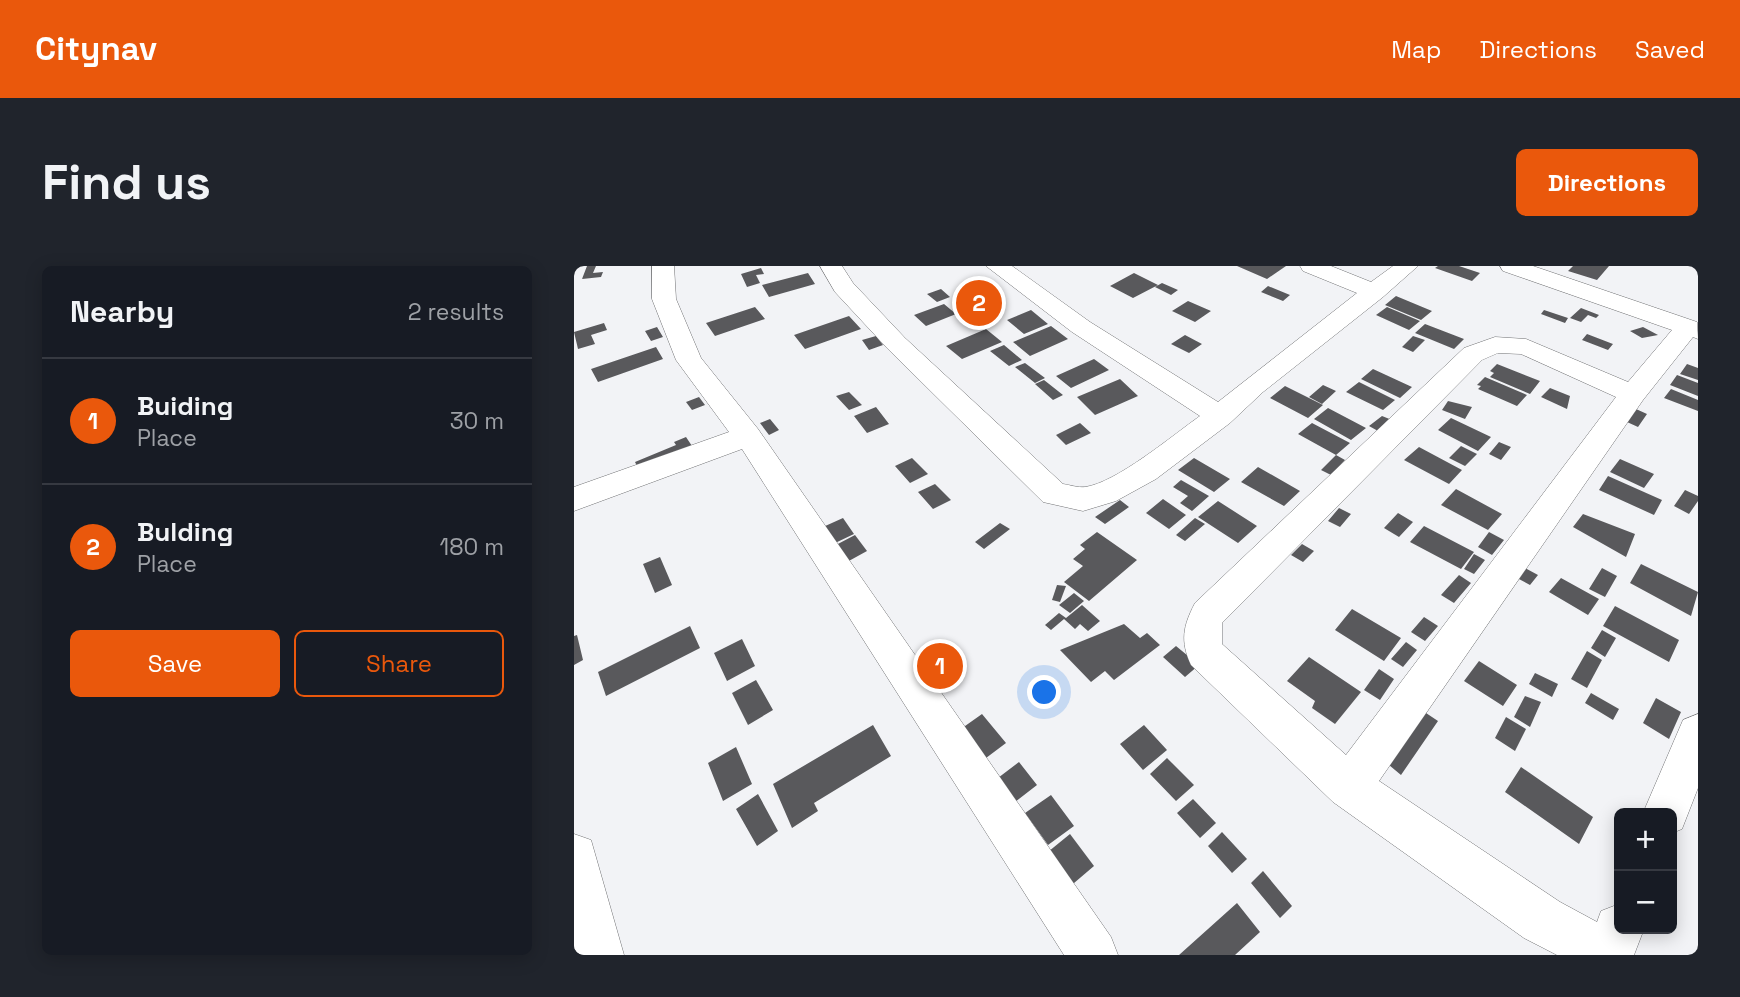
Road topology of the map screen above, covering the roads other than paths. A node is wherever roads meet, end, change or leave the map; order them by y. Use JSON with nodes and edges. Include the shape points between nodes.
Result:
{"nodes":[{"id":1,"x":663,"y":266,"type":"edge"},
{"id":2,"x":831,"y":266,"type":"edge"},
{"id":3,"x":997,"y":266,"type":"edge"},
{"id":4,"x":1311,"y":266,"type":"edge"},
{"id":5,"x":1407,"y":266,"type":"edge"},
{"id":6,"x":1511,"y":266,"type":"edge"},
{"id":7,"x":1375,"y":292,"type":"junction"},
{"id":8,"x":1693,"y":329,"type":"edge"},
{"id":9,"x":1633,"y":394,"type":"junction"},
{"id":10,"x":1220,"y":416,"type":"junction"},
{"id":11,"x":748,"y":436,"type":"junction"},
{"id":12,"x":574,"y":499,"type":"edge"},
{"id":13,"x":1698,"y":734,"type":"edge"},
{"id":14,"x":1349,"y":787,"type":"junction"},
{"id":15,"x":1668,"y":808,"type":"edge"},
{"id":16,"x":574,"y":857,"type":"edge"},
{"id":17,"x":1617,"y":934,"type":"edge"},
{"id":18,"x":599,"y":955,"type":"edge"},
{"id":19,"x":1093,"y":955,"type":"edge"}],
"edges":[{"from":1,"to":11,"type":"street","via":[[664,299],[689,360]]},
{"from":2,"to":10,"type":"street","via":[[843,287],[896,343],[1054,494],[1083,499],[1105,493],[1145,471]]},
{"from":3,"to":10,"type":"street","via":[[1081,327]]},
{"from":4,"to":7,"type":"street"},
{"from":5,"to":7,"type":"street"},
{"from":6,"to":8,"type":"street"},
{"from":7,"to":10,"type":"street"},
{"from":8,"to":9,"type":"street"},
{"from":9,"to":14,"type":"street"},
{"from":9,"to":14,"type":"street","via":[[1526,347],[1495,345],[1473,354],[1208,614],[1200,639],[1205,653]]},
{"from":11,"to":12,"type":"street"},
{"from":11,"to":19,"type":"street"},
{"from":13,"to":15,"type":"street"},
{"from":14,"to":17,"type":"street","via":[[1542,920],[1609,955]]},
{"from":16,"to":18,"type":"street"}]}
